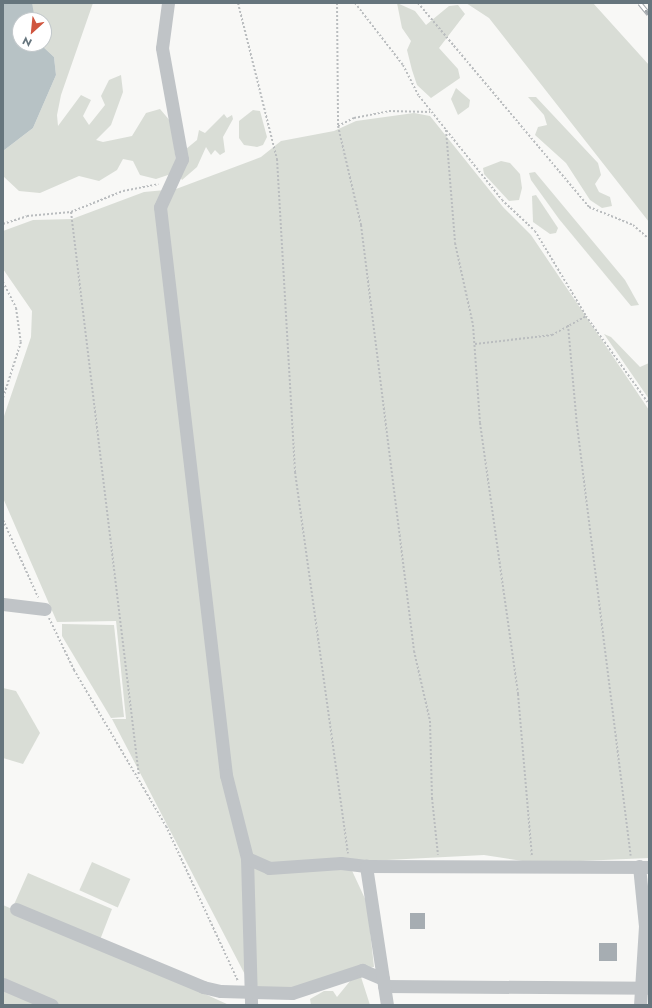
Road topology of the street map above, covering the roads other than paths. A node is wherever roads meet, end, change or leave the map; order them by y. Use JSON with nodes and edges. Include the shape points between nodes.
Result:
{"nodes":[{"id":1,"x":168,"y":3,"type":"edge"},
{"id":2,"x":3,"y":604,"type":"edge"},
{"id":3,"x":45,"y":609,"type":"road end"},
{"id":4,"x":247,"y":858,"type":"junction"},
{"id":5,"x":366,"y":866,"type":"junction"},
{"id":6,"x":640,"y":866,"type":"edge"},
{"id":7,"x":16,"y":909,"type":"dead end"},
{"id":8,"x":383,"y":983,"type":"junction"},
{"id":9,"x":3,"y":984,"type":"edge"},
{"id":10,"x":645,"y":988,"type":"edge"},
{"id":11,"x":249,"y":999,"type":"edge"},
{"id":12,"x":52,"y":1005,"type":"edge"},
{"id":13,"x":387,"y":1005,"type":"edge"},
{"id":14,"x":640,"y":1005,"type":"edge"}],
"edges":[{"from":1,"to":4,"type":"lane","via":[[162,48],[182,159],[160,207],[226,774]]},
{"from":2,"to":3,"type":"lane"},
{"from":4,"to":5,"type":"lane","via":[[269,868],[350,864]]},
{"from":4,"to":11,"type":"lane"},
{"from":5,"to":6,"type":"lane"},
{"from":5,"to":8,"type":"lane"},
{"from":6,"to":10,"type":"lane"},
{"from":7,"to":11,"type":"lane","via":[[203,987]]},
{"from":8,"to":10,"type":"lane"},
{"from":8,"to":11,"type":"lane","via":[[366,971],[353,971],[310,989]]},
{"from":8,"to":13,"type":"lane"},
{"from":9,"to":12,"type":"lane"},
{"from":10,"to":14,"type":"lane"}]}
